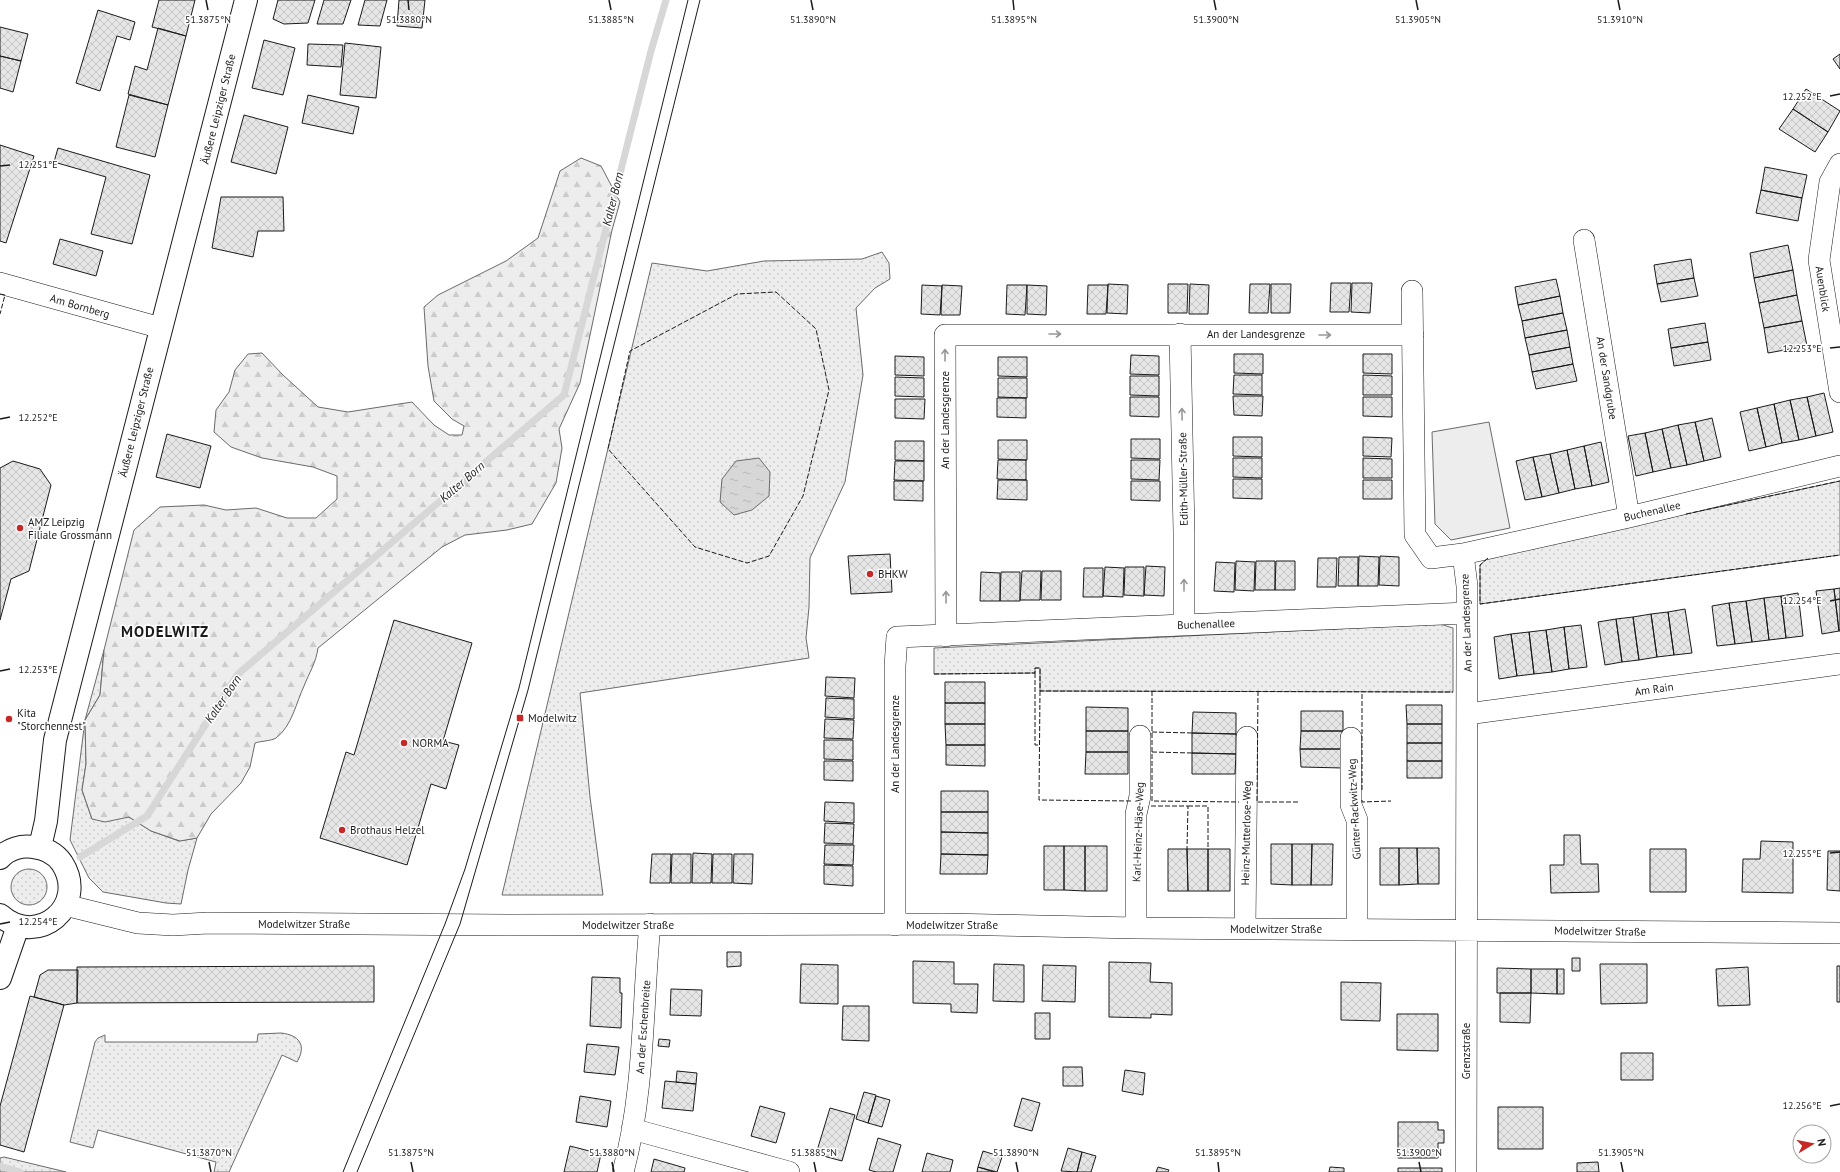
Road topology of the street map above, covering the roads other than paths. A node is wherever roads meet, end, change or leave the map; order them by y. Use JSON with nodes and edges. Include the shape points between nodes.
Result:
{"nodes":[{"id":1,"x":246,"y":0,"type":"edge"},
{"id":2,"x":1840,"y":164,"type":"edge"},
{"id":3,"x":1584,"y":240,"type":"dead end"},
{"id":4,"x":0,"y":283,"type":"edge"},
{"id":5,"x":1412,"y":291,"type":"dead end"},
{"id":6,"x":161,"y":328,"type":"junction"},
{"id":7,"x":1180,"y":334,"type":"junction"},
{"id":8,"x":1413,"y":335,"type":"junction"},
{"id":9,"x":1840,"y":392,"type":"edge"},
{"id":10,"x":1840,"y":466,"type":"edge"},
{"id":11,"x":1630,"y":517,"type":"junction"},
{"id":12,"x":1463,"y":554,"type":"junction"},
{"id":13,"x":1467,"y":613,"type":"junction"},
{"id":14,"x":1184,"y":624,"type":"junction"},
{"id":15,"x":946,"y":636,"type":"junction"},
{"id":16,"x":1840,"y":664,"type":"edge"},
{"id":17,"x":1467,"y":714,"type":"junction"},
{"id":18,"x":1140,"y":736,"type":"dead end"},
{"id":19,"x":1247,"y":737,"type":"dead end"},
{"id":20,"x":1351,"y":738,"type":"dead end"},
{"id":21,"x":40,"y":847,"type":"junction"},
{"id":22,"x":0,"y":858,"type":"edge"},
{"id":23,"x":65,"y":906,"type":"junction"},
{"id":24,"x":0,"y":915,"type":"edge"},
{"id":25,"x":650,"y":924,"type":"junction"},
{"id":26,"x":895,"y":925,"type":"junction"},
{"id":27,"x":18,"y":926,"type":"junction"},
{"id":28,"x":1136,"y":928,"type":"junction"},
{"id":29,"x":1246,"y":929,"type":"junction"},
{"id":30,"x":1357,"y":929,"type":"junction"},
{"id":31,"x":1467,"y":929,"type":"junction"},
{"id":32,"x":1840,"y":933,"type":"edge"},
{"id":33,"x":0,"y":978,"type":"edge"},
{"id":34,"x":632,"y":1129,"type":"junction"},
{"id":35,"x":623,"y":1172,"type":"edge"},
{"id":36,"x":789,"y":1172,"type":"edge"},
{"id":37,"x":1466,"y":1172,"type":"edge"}],
"edges":[{"from":1,"to":6,"type":"street","name":"Äußere Leipziger Straße"},
{"from":2,"to":9,"type":"street","name":"Auenblick","via":[[1830,182],[1819,260]]},
{"from":3,"to":11,"type":"street","name":"An der Sandgrube"},
{"from":4,"to":6,"type":"street","name":"Am Bornberg"},
{"from":5,"to":8,"type":"street"},
{"from":6,"to":21,"type":"street","name":"Äußere Leipziger Straße","via":[[55,740],[46,821]]},
{"from":7,"to":8,"type":"street","name":"An der Landesgrenze","one_way":true},
{"from":14,"to":7,"type":"street","name":"Edith-Müller-Straße","one_way":true},
{"from":15,"to":7,"type":"street","name":"An der Landesgrenze","one_way":true,"via":[[945,335]]},
{"from":8,"to":12,"type":"street","via":[[1415,535],[1431,558]]},
{"from":10,"to":11,"type":"street","name":"Buchenallee"},
{"from":11,"to":12,"type":"street","name":"Buchenallee"},
{"from":12,"to":13,"type":"street","name":"An der Landesgrenze"},
{"from":13,"to":14,"type":"street","name":"Buchenallee"},
{"from":13,"to":17,"type":"street","name":"An der Landesgrenze"},
{"from":14,"to":15,"type":"street","name":"Buchenallee"},
{"from":15,"to":26,"type":"street","name":"An der Landesgrenze","via":[[897,637]]},
{"from":16,"to":17,"type":"street","name":"Am Rain"},
{"from":17,"to":31,"type":"street","name":"An der Landesgrenze"},
{"from":18,"to":28,"type":"street","name":"Karl-Heinz-Häse-Weg","via":[[1140,796],[1136,814]]},
{"from":19,"to":29,"type":"street","name":"Heinz-Mutterlose-Weg"},
{"from":20,"to":30,"type":"street","name":"Günter-Rackwitz-Weg","via":[[1352,805],[1356,820]]},
{"from":21,"to":22,"type":"street","via":[[14,849]]},
{"from":21,"to":23,"type":"street","via":[[51,852],[66,870],[70,888]]},
{"from":23,"to":25,"type":"street","name":"Modelwitzer Straße","via":[[128,921],[173,925]]},
{"from":23,"to":27,"type":"street","via":[[46,924],[32,928]]},
{"from":24,"to":27,"type":"street","via":[[7,922]]},
{"from":25,"to":26,"type":"street","name":"Modelwitzer Straße"},
{"from":25,"to":34,"type":"street","name":"An der Eschenbreite","via":[[644,1033]]},
{"from":26,"to":28,"type":"street","name":"Modelwitzer Straße"},
{"from":27,"to":33,"type":"street"},
{"from":28,"to":29,"type":"street","name":"Modelwitzer Straße"},
{"from":29,"to":30,"type":"street","name":"Modelwitzer Straße"},
{"from":30,"to":31,"type":"street","name":"Modelwitzer Straße"},
{"from":31,"to":32,"type":"street","name":"Modelwitzer Straße"},
{"from":31,"to":37,"type":"street","name":"Grenzstraße"},
{"from":34,"to":35,"type":"street","name":"An der Eschenbreite"},
{"from":34,"to":36,"type":"street"}]}
